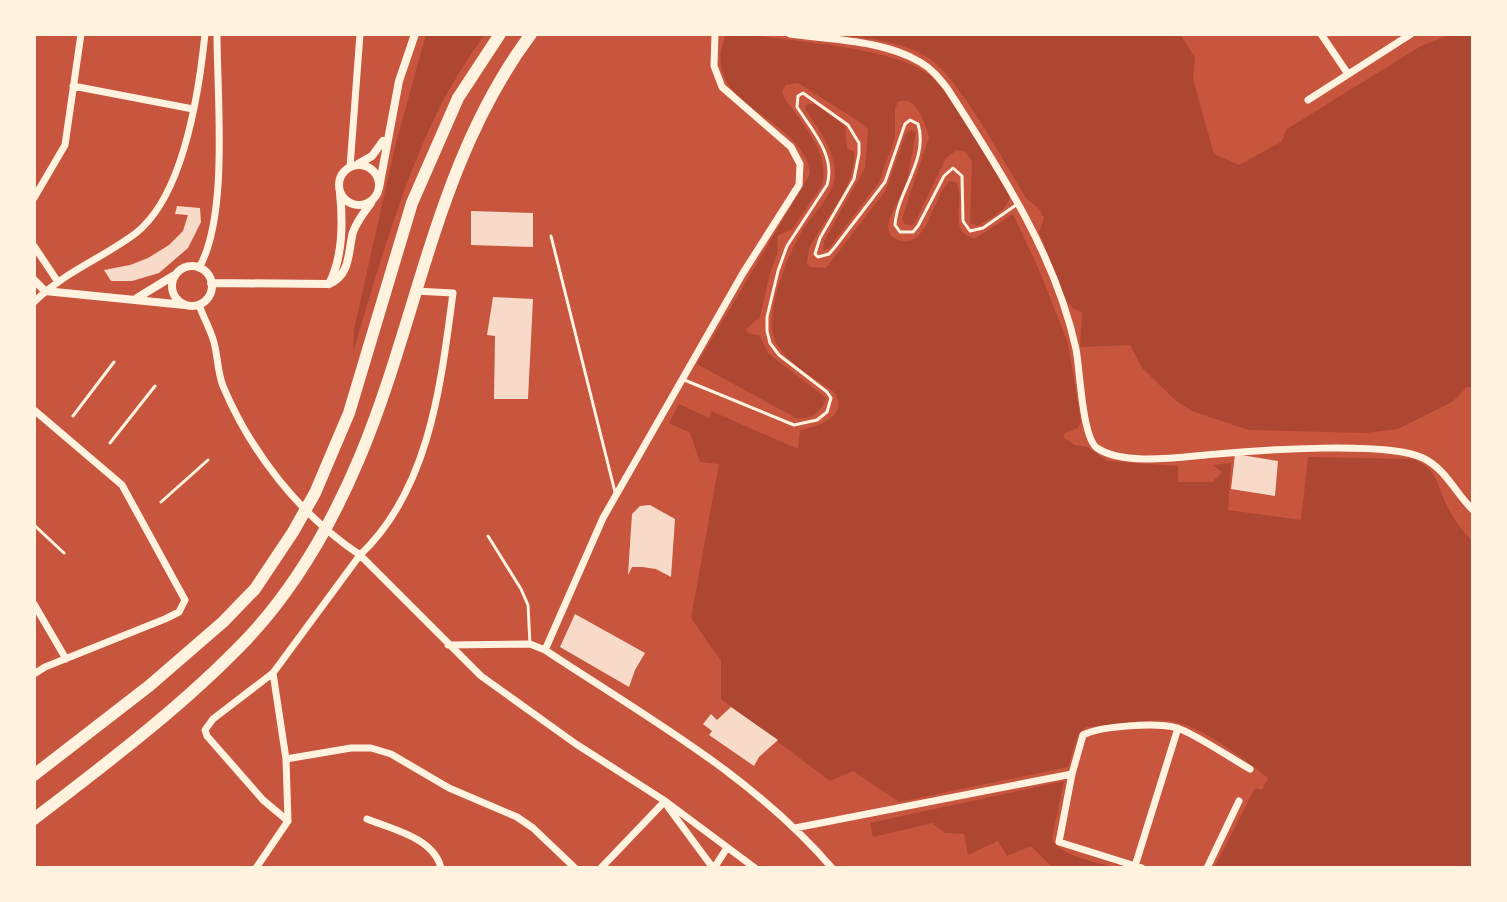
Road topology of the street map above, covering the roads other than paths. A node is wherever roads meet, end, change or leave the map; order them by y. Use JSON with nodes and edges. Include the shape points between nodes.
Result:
{"nodes":[{"id":1,"x":81,"y":34,"type":"edge"},
{"id":2,"x":205,"y":34,"type":"edge"},
{"id":3,"x":217,"y":34,"type":"edge"},
{"id":4,"x":360,"y":34,"type":"edge"},
{"id":5,"x":415,"y":34,"type":"edge"},
{"id":6,"x":500,"y":34,"type":"edge"},
{"id":7,"x":531,"y":34,"type":"edge"},
{"id":8,"x":715,"y":34,"type":"edge"},
{"id":9,"x":790,"y":34,"type":"edge"},
{"id":10,"x":1321,"y":34,"type":"edge"},
{"id":11,"x":1411,"y":34,"type":"edge"},
{"id":12,"x":1348,"y":74,"type":"junction"},
{"id":13,"x":73,"y":86,"type":"junction"},
{"id":14,"x":1308,"y":100,"type":"dead end"},
{"id":15,"x":193,"y":109,"type":"junction"},
{"id":16,"x":387,"y":134,"type":"junction"},
{"id":17,"x":352,"y":166,"type":"junction"},
{"id":18,"x":340,"y":188,"type":"junction"},
{"id":19,"x":379,"y":188,"type":"junction"},
{"id":20,"x":34,"y":198,"type":"edge"},
{"id":21,"x":375,"y":198,"type":"junction"},
{"id":22,"x":1019,"y":203,"type":"junction"},
{"id":23,"x":551,"y":236,"type":"dead end"},
{"id":24,"x":34,"y":246,"type":"edge"},
{"id":25,"x":199,"y":268,"type":"junction"},
{"id":26,"x":177,"y":273,"type":"junction"},
{"id":27,"x":34,"y":280,"type":"edge"},
{"id":28,"x":58,"y":282,"type":"junction"},
{"id":29,"x":211,"y":283,"type":"junction"},
{"id":30,"x":329,"y":284,"type":"junction"},
{"id":31,"x":45,"y":291,"type":"junction"},
{"id":32,"x":415,"y":291,"type":"junction"},
{"id":33,"x":136,"y":298,"type":"junction"},
{"id":34,"x":34,"y":302,"type":"edge"},
{"id":35,"x":185,"y":305,"type":"junction"},
{"id":36,"x":199,"y":305,"type":"junction"},
{"id":37,"x":114,"y":362,"type":"dead end"},
{"id":38,"x":682,"y":379,"type":"junction"},
{"id":39,"x":155,"y":386,"type":"dead end"},
{"id":40,"x":34,"y":410,"type":"edge"},
{"id":41,"x":73,"y":416,"type":"dead end"},
{"id":42,"x":110,"y":443,"type":"dead end"},
{"id":43,"x":208,"y":460,"type":"dead end"},
{"id":44,"x":616,"y":495,"type":"junction"},
{"id":45,"x":161,"y":502,"type":"dead end"},
{"id":46,"x":1473,"y":510,"type":"edge"},
{"id":47,"x":34,"y":525,"type":"edge"},
{"id":48,"x":488,"y":536,"type":"dead end"},
{"id":49,"x":64,"y":553,"type":"dead end"},
{"id":50,"x":360,"y":555,"type":"junction"},
{"id":51,"x":34,"y":604,"type":"edge"},
{"id":52,"x":530,"y":644,"type":"junction"},
{"id":53,"x":448,"y":645,"type":"junction"},
{"id":54,"x":545,"y":650,"type":"junction"},
{"id":55,"x":66,"y":659,"type":"junction"},
{"id":56,"x":34,"y":666,"type":"edge"},
{"id":57,"x":45,"y":667,"type":"junction"},
{"id":58,"x":273,"y":673,"type":"junction"},
{"id":59,"x":34,"y":674,"type":"edge"},
{"id":60,"x":1178,"y":728,"type":"junction"},
{"id":61,"x":286,"y":759,"type":"junction"},
{"id":62,"x":1250,"y":769,"type":"dead end"},
{"id":63,"x":1072,"y":774,"type":"junction"},
{"id":64,"x":34,"y":775,"type":"edge"},
{"id":65,"x":665,"y":801,"type":"junction"},
{"id":66,"x":1239,"y":801,"type":"dead end"},
{"id":67,"x":34,"y":819,"type":"edge"},
{"id":68,"x":367,"y":819,"type":"dead end"},
{"id":69,"x":288,"y":821,"type":"junction"},
{"id":70,"x":795,"y":828,"type":"junction"},
{"id":71,"x":727,"y":848,"type":"junction"},
{"id":72,"x":1139,"y":867,"type":"edge"},
{"id":73,"x":256,"y":868,"type":"edge"},
{"id":74,"x":441,"y":868,"type":"edge"},
{"id":75,"x":575,"y":868,"type":"edge"},
{"id":76,"x":601,"y":868,"type":"edge"},
{"id":77,"x":714,"y":868,"type":"edge"},
{"id":78,"x":755,"y":868,"type":"edge"},
{"id":79,"x":832,"y":868,"type":"edge"},
{"id":80,"x":1207,"y":868,"type":"edge"}],
"edges":[{"from":1,"to":13,"type":"street"},
{"from":2,"to":15,"type":"street"},
{"from":3,"to":25,"type":"street","via":[[218,188],[210,241]]},
{"from":4,"to":17,"type":"street"},
{"from":5,"to":16,"type":"street"},
{"from":6,"to":64,"type":"highway","via":[[458,98],[412,203],[349,413],[293,532],[255,589],[223,622]]},
{"from":7,"to":32,"type":"highway","via":[[490,96],[455,173]]},
{"from":8,"to":38,"type":"street","via":[[714,66],[722,87],[791,147],[800,164],[799,185]]},
{"from":9,"to":22,"type":"street","via":[[887,50],[927,67],[947,88]]},
{"from":10,"to":12,"type":"street"},
{"from":11,"to":12,"type":"street"},
{"from":12,"to":14,"type":"street"},
{"from":13,"to":15,"type":"street"},
{"from":13,"to":20,"type":"street","via":[[65,145]]},
{"from":15,"to":28,"type":"street","via":[[171,183],[146,223]]},
{"from":16,"to":17,"type":"street","via":[[376,152]]},
{"from":16,"to":19,"type":"street"},
{"from":17,"to":18,"type":"street","via":[[343,173]]},
{"from":17,"to":19,"type":"street","via":[[370,168]]},
{"from":18,"to":21,"type":"street","via":[[358,205]]},
{"from":18,"to":30,"type":"street","via":[[339,249]]},
{"from":19,"to":21,"type":"street"},
{"from":21,"to":30,"type":"street","via":[[356,225],[345,268]]},
{"from":22,"to":38,"type":"lane","via":[[970,231],[963,221],[962,176],[953,168],[918,226],[913,232],[900,232],[896,218],[921,133],[910,120],[878,193],[829,254],[818,257],[820,238],[854,179],[859,143],[848,125],[803,93],[797,107],[825,151],[830,176],[787,246],[767,331],[779,355],[827,392],[831,405],[817,420],[794,425]]},
{"from":22,"to":46,"type":"street","via":[[1069,322],[1089,436],[1098,449],[1168,459],[1254,451],[1400,452],[1436,466]]},
{"from":23,"to":44,"type":"lane"},
{"from":24,"to":28,"type":"street"},
{"from":25,"to":26,"type":"street"},
{"from":25,"to":29,"type":"street"},
{"from":26,"to":33,"type":"street"},
{"from":26,"to":35,"type":"street","via":[[172,288]]},
{"from":27,"to":31,"type":"street"},
{"from":28,"to":31,"type":"street"},
{"from":29,"to":30,"type":"street"},
{"from":29,"to":36,"type":"street","via":[[209,296]]},
{"from":31,"to":33,"type":"street"},
{"from":31,"to":34,"type":"street"},
{"from":32,"to":50,"type":"street","via":[[453,293],[435,415],[397,509]]},
{"from":32,"to":67,"type":"highway","via":[[375,415],[339,501],[275,606],[218,667]]},
{"from":33,"to":35,"type":"street"},
{"from":35,"to":36,"type":"street"},
{"from":36,"to":50,"type":"street","via":[[232,405],[267,464],[292,496]]},
{"from":37,"to":41,"type":"lane"},
{"from":38,"to":44,"type":"street"},
{"from":39,"to":42,"type":"lane"},
{"from":40,"to":55,"type":"street","via":[[122,485],[185,600],[179,612]]},
{"from":43,"to":45,"type":"lane"},
{"from":44,"to":54,"type":"street"},
{"from":47,"to":49,"type":"lane"},
{"from":48,"to":52,"type":"lane","via":[[528,605]]},
{"from":50,"to":53,"type":"street"},
{"from":50,"to":58,"type":"street"},
{"from":51,"to":55,"type":"street"},
{"from":52,"to":53,"type":"street"},
{"from":52,"to":54,"type":"street"},
{"from":53,"to":65,"type":"street","via":[[481,676]]},
{"from":54,"to":70,"type":"street","via":[[729,771]]},
{"from":55,"to":57,"type":"street"},
{"from":56,"to":57,"type":"street"},
{"from":57,"to":59,"type":"street"},
{"from":58,"to":61,"type":"street"},
{"from":58,"to":69,"type":"street","via":[[207,725],[207,736]]},
{"from":60,"to":62,"type":"street"},
{"from":60,"to":63,"type":"street","via":[[1091,731],[1083,735]]},
{"from":60,"to":72,"type":"street"},
{"from":61,"to":69,"type":"street"},
{"from":61,"to":75,"type":"street","via":[[351,748],[391,754],[449,788],[517,817]]},
{"from":63,"to":70,"type":"street"},
{"from":63,"to":72,"type":"street","via":[[1059,842]]},
{"from":65,"to":71,"type":"street"},
{"from":65,"to":76,"type":"street"},
{"from":65,"to":77,"type":"street"},
{"from":66,"to":80,"type":"street"},
{"from":68,"to":74,"type":"street","via":[[428,847]]},
{"from":69,"to":73,"type":"street"},
{"from":70,"to":79,"type":"street"},
{"from":71,"to":77,"type":"street"},
{"from":71,"to":78,"type":"street"}]}
